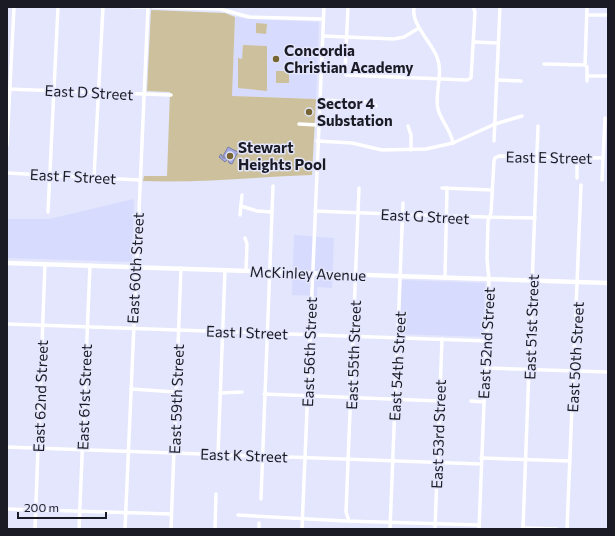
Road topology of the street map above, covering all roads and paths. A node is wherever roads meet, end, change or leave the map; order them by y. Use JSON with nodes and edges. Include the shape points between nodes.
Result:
{"nodes":[{"id":1,"x":14,"y":7,"type":"edge"},
{"id":2,"x":58,"y":7,"type":"edge"},
{"id":3,"x":103,"y":7,"type":"edge"},
{"id":4,"x":132,"y":7,"type":"edge"},
{"id":5,"x":148,"y":7,"type":"edge"},
{"id":6,"x":153,"y":7,"type":"edge"},
{"id":7,"x":235,"y":7,"type":"edge"},
{"id":8,"x":324,"y":7,"type":"edge"},
{"id":9,"x":348,"y":7,"type":"edge"},
{"id":10,"x":414,"y":7,"type":"edge"},
{"id":11,"x":473,"y":7,"type":"edge"},
{"id":12,"x":500,"y":7,"type":"edge"},
{"id":13,"x":587,"y":7,"type":"edge"},
{"id":14,"x":234,"y":13,"type":"junction"},
{"id":15,"x":608,"y":14,"type":"edge"},
{"id":16,"x":587,"y":15,"type":"junction"},
{"id":17,"x":323,"y":19,"type":"junction"},
{"id":18,"x":420,"y":28,"type":"junction"},
{"id":19,"x":323,"y":36,"type":"junction"},
{"id":20,"x":346,"y":37,"type":"junction"},
{"id":21,"x":474,"y":42,"type":"junction"},
{"id":22,"x":498,"y":43,"type":"junction"},
{"id":23,"x":544,"y":64,"type":"dead end"},
{"id":24,"x":585,"y":65,"type":"junction"},
{"id":25,"x":588,"y":76,"type":"junction"},
{"id":26,"x":608,"y":76,"type":"edge"},
{"id":27,"x":440,"y":79,"type":"junction"},
{"id":28,"x":497,"y":80,"type":"junction"},
{"id":29,"x":521,"y":81,"type":"dead end"},
{"id":30,"x":587,"y":81,"type":"dead end"},
{"id":31,"x":8,"y":89,"type":"edge"},
{"id":32,"x":54,"y":90,"type":"junction"},
{"id":33,"x":98,"y":93,"type":"junction"},
{"id":34,"x":143,"y":95,"type":"junction"},
{"id":35,"x":171,"y":95,"type":"dead end"},
{"id":36,"x":320,"y":100,"type":"junction"},
{"id":37,"x":376,"y":106,"type":"dead end"},
{"id":38,"x":522,"y":116,"type":"dead end"},
{"id":39,"x":605,"y":118,"type":"dead end"},
{"id":40,"x":299,"y":124,"type":"dead end"},
{"id":41,"x":495,"y":124,"type":"junction"},
{"id":42,"x":318,"y":125,"type":"junction"},
{"id":43,"x":408,"y":126,"type":"dead end"},
{"id":44,"x":538,"y":126,"type":"dead end"},
{"id":45,"x":606,"y":139,"type":"edge"},
{"id":46,"x":317,"y":141,"type":"junction"},
{"id":47,"x":494,"y":141,"type":"dead end"},
{"id":48,"x":452,"y":143,"type":"junction"},
{"id":49,"x":7,"y":145,"type":"edge"},
{"id":50,"x":411,"y":150,"type":"junction"},
{"id":51,"x":537,"y":157,"type":"junction"},
{"id":52,"x":495,"y":158,"type":"joint"},
{"id":53,"x":577,"y":158,"type":"junction"},
{"id":54,"x":603,"y":158,"type":"junction"},
{"id":55,"x":603,"y":168,"type":"junction"},
{"id":56,"x":608,"y":168,"type":"edge"},
{"id":57,"x":7,"y":173,"type":"edge"},
{"id":58,"x":50,"y":176,"type":"junction"},
{"id":59,"x":94,"y":177,"type":"junction"},
{"id":60,"x":576,"y":178,"type":"dead end"},
{"id":61,"x":139,"y":180,"type":"junction"},
{"id":62,"x":602,"y":180,"type":"dead end"},
{"id":63,"x":581,"y":185,"type":"dead end"},
{"id":64,"x":273,"y":186,"type":"dead end"},
{"id":65,"x":360,"y":188,"type":"dead end"},
{"id":66,"x":442,"y":188,"type":"dead end"},
{"id":67,"x":448,"y":188,"type":"junction"},
{"id":68,"x":492,"y":190,"type":"junction"},
{"id":69,"x":242,"y":195,"type":"dead end"},
{"id":70,"x":403,"y":203,"type":"dead end"},
{"id":71,"x":241,"y":206,"type":"junction"},
{"id":72,"x":315,"y":211,"type":"junction"},
{"id":73,"x":48,"y":212,"type":"dead end"},
{"id":74,"x":272,"y":212,"type":"junction"},
{"id":75,"x":359,"y":213,"type":"junction"},
{"id":76,"x":403,"y":214,"type":"junction"},
{"id":77,"x":240,"y":215,"type":"dead end"},
{"id":78,"x":447,"y":216,"type":"junction"},
{"id":79,"x":490,"y":218,"type":"junction"},
{"id":80,"x":534,"y":218,"type":"junction"},
{"id":81,"x":244,"y":238,"type":"dead end"},
{"id":82,"x":7,"y":263,"type":"edge"},
{"id":83,"x":45,"y":264,"type":"junction"},
{"id":84,"x":90,"y":266,"type":"junction"},
{"id":85,"x":136,"y":267,"type":"junction"},
{"id":86,"x":181,"y":268,"type":"junction"},
{"id":87,"x":225,"y":270,"type":"junction"},
{"id":88,"x":246,"y":271,"type":"junction"},
{"id":89,"x":269,"y":272,"type":"junction"},
{"id":90,"x":313,"y":273,"type":"junction"},
{"id":91,"x":356,"y":275,"type":"junction"},
{"id":92,"x":401,"y":276,"type":"junction"},
{"id":93,"x":445,"y":277,"type":"junction"},
{"id":94,"x":489,"y":279,"type":"junction"},
{"id":95,"x":533,"y":281,"type":"junction"},
{"id":96,"x":578,"y":282,"type":"junction"},
{"id":97,"x":608,"y":283,"type":"edge"},
{"id":98,"x":7,"y":324,"type":"edge"},
{"id":99,"x":43,"y":326,"type":"junction"},
{"id":100,"x":87,"y":327,"type":"junction"},
{"id":101,"x":133,"y":328,"type":"junction"},
{"id":102,"x":178,"y":330,"type":"junction"},
{"id":103,"x":222,"y":332,"type":"junction"},
{"id":104,"x":267,"y":333,"type":"junction"},
{"id":105,"x":310,"y":334,"type":"junction"},
{"id":106,"x":354,"y":336,"type":"junction"},
{"id":107,"x":398,"y":337,"type":"junction"},
{"id":108,"x":442,"y":339,"type":"junction"},
{"id":109,"x":486,"y":341,"type":"junction"},
{"id":110,"x":485,"y":368,"type":"junction"},
{"id":111,"x":530,"y":370,"type":"junction"},
{"id":112,"x":574,"y":371,"type":"junction"},
{"id":113,"x":608,"y":372,"type":"edge"},
{"id":114,"x":131,"y":389,"type":"junction"},
{"id":115,"x":176,"y":392,"type":"junction"},
{"id":116,"x":242,"y":392,"type":"dead end"},
{"id":117,"x":220,"y":393,"type":"junction"},
{"id":118,"x":264,"y":394,"type":"junction"},
{"id":119,"x":308,"y":396,"type":"junction"},
{"id":120,"x":351,"y":398,"type":"junction"},
{"id":121,"x":395,"y":399,"type":"junction"},
{"id":122,"x":439,"y":401,"type":"junction"},
{"id":123,"x":471,"y":402,"type":"dead end"},
{"id":124,"x":484,"y":402,"type":"junction"},
{"id":125,"x":7,"y":447,"type":"edge"},
{"id":126,"x":38,"y":448,"type":"junction"},
{"id":127,"x":82,"y":450,"type":"junction"},
{"id":128,"x":128,"y":452,"type":"junction"},
{"id":129,"x":173,"y":453,"type":"junction"},
{"id":130,"x":218,"y":454,"type":"junction"},
{"id":131,"x":262,"y":456,"type":"junction"},
{"id":132,"x":305,"y":458,"type":"junction"},
{"id":133,"x":481,"y":458,"type":"junction"},
{"id":134,"x":526,"y":458,"type":"junction"},
{"id":135,"x":348,"y":459,"type":"junction"},
{"id":136,"x":393,"y":460,"type":"junction"},
{"id":137,"x":570,"y":461,"type":"junction"},
{"id":138,"x":437,"y":463,"type":"junction"},
{"id":139,"x":481,"y":464,"type":"junction"},
{"id":140,"x":216,"y":494,"type":"dead end"},
{"id":141,"x":261,"y":499,"type":"dead end"},
{"id":142,"x":7,"y":509,"type":"edge"},
{"id":143,"x":36,"y":509,"type":"junction"},
{"id":144,"x":80,"y":511,"type":"junction"},
{"id":145,"x":125,"y":513,"type":"junction"},
{"id":146,"x":171,"y":514,"type":"junction"},
{"id":147,"x":238,"y":515,"type":"dead end"},
{"id":148,"x":302,"y":518,"type":"junction"},
{"id":149,"x":349,"y":522,"type":"junction"},
{"id":150,"x":390,"y":522,"type":"junction"},
{"id":151,"x":259,"y":523,"type":"dead end"},
{"id":152,"x":435,"y":524,"type":"junction"},
{"id":153,"x":479,"y":527,"type":"edge"},
{"id":154,"x":523,"y":528,"type":"edge"},
{"id":155,"x":35,"y":529,"type":"edge"},
{"id":156,"x":79,"y":529,"type":"edge"},
{"id":157,"x":125,"y":529,"type":"edge"},
{"id":158,"x":170,"y":529,"type":"edge"},
{"id":159,"x":215,"y":529,"type":"edge"},
{"id":160,"x":258,"y":529,"type":"edge"},
{"id":161,"x":302,"y":529,"type":"edge"},
{"id":162,"x":390,"y":529,"type":"edge"},
{"id":163,"x":435,"y":529,"type":"edge"},
{"id":164,"x":557,"y":529,"type":"edge"},
{"id":165,"x":567,"y":529,"type":"edge"}],
"edges":[{"from":1,"to":31,"type":"street"},
{"from":2,"to":32,"type":"street"},
{"from":3,"to":33,"type":"street"},
{"from":4,"to":5,"type":"street"},
{"from":5,"to":34,"type":"street","name":"East 60th Street"},
{"from":6,"to":14,"type":"street"},
{"from":7,"to":14,"type":"street"},
{"from":8,"to":17,"type":"street","name":"East 56th Street"},
{"from":9,"to":20,"type":"street"},
{"from":10,"to":18,"type":"street"},
{"from":11,"to":21,"type":"street"},
{"from":12,"to":22,"type":"street"},
{"from":13,"to":16,"type":"street"},
{"from":14,"to":17,"type":"street","via":[[249,17]]},
{"from":15,"to":16,"type":"street"},
{"from":16,"to":24,"type":"street"},
{"from":17,"to":19,"type":"street","name":"East 56th Street"},
{"from":18,"to":20,"type":"street","via":[[398,39]]},
{"from":18,"to":27,"type":"street","via":[[436,55]]},
{"from":19,"to":20,"type":"street"},
{"from":19,"to":36,"type":"street","name":"East 56th Street"},
{"from":20,"to":27,"type":"street","via":[[347,75]]},
{"from":21,"to":22,"type":"street"},
{"from":21,"to":27,"type":"street","via":[[470,79]]},
{"from":22,"to":28,"type":"street"},
{"from":23,"to":24,"type":"street"},
{"from":24,"to":25,"type":"street"},
{"from":25,"to":26,"type":"street"},
{"from":25,"to":30,"type":"street"},
{"from":27,"to":48,"type":"street","via":[[438,109]]},
{"from":28,"to":29,"type":"street"},
{"from":28,"to":41,"type":"street"},
{"from":31,"to":32,"type":"street","name":"East D Street"},
{"from":31,"to":49,"type":"street"},
{"from":32,"to":33,"type":"street","name":"East D Street"},
{"from":32,"to":58,"type":"street"},
{"from":33,"to":34,"type":"street","name":"East D Street"},
{"from":33,"to":59,"type":"street"},
{"from":34,"to":35,"type":"street","name":"East D Street"},
{"from":34,"to":61,"type":"street","name":"East 60th Street"},
{"from":36,"to":37,"type":"street","via":[[369,101]]},
{"from":36,"to":42,"type":"street","name":"East 56th Street"},
{"from":38,"to":41,"type":"street"},
{"from":39,"to":45,"type":"street"},
{"from":40,"to":42,"type":"street"},
{"from":41,"to":47,"type":"street"},
{"from":41,"to":48,"type":"street"},
{"from":42,"to":46,"type":"street","name":"East 56th Street"},
{"from":43,"to":50,"type":"street"},
{"from":44,"to":51,"type":"street","name":"East 51st Street"},
{"from":45,"to":54,"type":"street"},
{"from":46,"to":50,"type":"street","via":[[352,143],[382,150]]},
{"from":46,"to":72,"type":"street","name":"East 56th Street"},
{"from":48,"to":50,"type":"street"},
{"from":51,"to":52,"type":"street","name":"East E Street"},
{"from":51,"to":53,"type":"street","name":"East E Street"},
{"from":51,"to":80,"type":"street","name":"East 51st Street"},
{"from":52,"to":68,"type":"street","name":"East 52nd Street"},
{"from":53,"to":54,"type":"street","name":"East E Street"},
{"from":53,"to":60,"type":"street"},
{"from":54,"to":55,"type":"street"},
{"from":55,"to":56,"type":"street"},
{"from":55,"to":62,"type":"street"},
{"from":57,"to":58,"type":"street","name":"East F Street"},
{"from":58,"to":59,"type":"street","name":"East F Street"},
{"from":58,"to":73,"type":"street"},
{"from":59,"to":61,"type":"street","name":"East F Street"},
{"from":61,"to":85,"type":"street","name":"East 60th Street"},
{"from":63,"to":96,"type":"street","name":"East 50th Street"},
{"from":64,"to":74,"type":"street"},
{"from":65,"to":75,"type":"street","name":"East 55th Street"},
{"from":66,"to":67,"type":"street"},
{"from":67,"to":68,"type":"street"},
{"from":67,"to":78,"type":"street"},
{"from":68,"to":79,"type":"street","name":"East 52nd Street"},
{"from":69,"to":71,"type":"street"},
{"from":70,"to":76,"type":"street","name":"East 54th Street"},
{"from":71,"to":74,"type":"street"},
{"from":71,"to":77,"type":"street"},
{"from":72,"to":75,"type":"street","name":"East G Street"},
{"from":72,"to":90,"type":"street","name":"East 56th Street"},
{"from":74,"to":89,"type":"street"},
{"from":75,"to":76,"type":"street","name":"East G Street"},
{"from":75,"to":91,"type":"street","name":"East 55th Street"},
{"from":76,"to":78,"type":"street","name":"East G Street"},
{"from":76,"to":92,"type":"street","name":"East 54th Street"},
{"from":78,"to":79,"type":"street","name":"East G Street"},
{"from":78,"to":93,"type":"street"},
{"from":79,"to":80,"type":"street","name":"East G Street"},
{"from":79,"to":94,"type":"street","name":"East 52nd Street","via":[[487,259]]},
{"from":80,"to":95,"type":"street","name":"East 51st Street"},
{"from":81,"to":88,"type":"street","via":[[247,244]]},
{"from":82,"to":83,"type":"main road","name":"McKinley Avenue"},
{"from":83,"to":84,"type":"main road","name":"McKinley Avenue"},
{"from":83,"to":99,"type":"street","name":"East 62nd Street"},
{"from":84,"to":85,"type":"main road","name":"McKinley Avenue"},
{"from":84,"to":100,"type":"street","name":"East 61st Street"},
{"from":85,"to":86,"type":"main road","name":"McKinley Avenue"},
{"from":85,"to":101,"type":"street","name":"East 60th Street"},
{"from":86,"to":87,"type":"main road","name":"McKinley Avenue"},
{"from":86,"to":102,"type":"street","name":"East 59th Street"},
{"from":87,"to":88,"type":"main road","name":"McKinley Avenue"},
{"from":87,"to":103,"type":"street"},
{"from":88,"to":89,"type":"main road","name":"McKinley Avenue"},
{"from":89,"to":90,"type":"main road","name":"McKinley Avenue"},
{"from":89,"to":104,"type":"street"},
{"from":90,"to":91,"type":"main road","name":"McKinley Avenue"},
{"from":90,"to":105,"type":"street","name":"East 56th Street"},
{"from":91,"to":92,"type":"main road","name":"McKinley Avenue"},
{"from":91,"to":106,"type":"street","name":"East 55th Street"},
{"from":92,"to":93,"type":"main road","name":"McKinley Avenue"},
{"from":92,"to":107,"type":"street","name":"East 54th Street"},
{"from":93,"to":94,"type":"main road","name":"McKinley Avenue"},
{"from":94,"to":95,"type":"main road","name":"McKinley Avenue"},
{"from":94,"to":109,"type":"street","name":"East 52nd Street"},
{"from":95,"to":96,"type":"main road","name":"McKinley Avenue"},
{"from":95,"to":111,"type":"street","name":"East 51st Street"},
{"from":96,"to":97,"type":"main road","name":"McKinley Avenue"},
{"from":96,"to":112,"type":"street","name":"East 50th Street"},
{"from":98,"to":99,"type":"street","name":"East I Street"},
{"from":99,"to":100,"type":"street","name":"East I Street"},
{"from":99,"to":126,"type":"street","name":"East 62nd Street"},
{"from":100,"to":101,"type":"street","name":"East I Street"},
{"from":100,"to":127,"type":"street","name":"East 61st Street"},
{"from":101,"to":102,"type":"street","name":"East I Street"},
{"from":101,"to":114,"type":"street","name":"East 60th Street"},
{"from":102,"to":103,"type":"street","name":"East I Street"},
{"from":102,"to":115,"type":"street","name":"East 59th Street"},
{"from":103,"to":104,"type":"street","name":"East I Street"},
{"from":103,"to":117,"type":"street"},
{"from":104,"to":105,"type":"street","name":"East I Street"},
{"from":104,"to":118,"type":"street"},
{"from":105,"to":106,"type":"street","name":"East I Street"},
{"from":105,"to":119,"type":"street","name":"East 56th Street"},
{"from":106,"to":107,"type":"street","name":"East I Street"},
{"from":106,"to":120,"type":"street","name":"East 55th Street"},
{"from":107,"to":108,"type":"street","name":"East I Street"},
{"from":107,"to":121,"type":"street","name":"East 54th Street"},
{"from":108,"to":109,"type":"street","name":"East I Street"},
{"from":108,"to":122,"type":"street","name":"East 53rd Street"},
{"from":109,"to":110,"type":"street","name":"East 52nd Street"},
{"from":110,"to":111,"type":"street"},
{"from":110,"to":124,"type":"street","name":"East 52nd Street"},
{"from":111,"to":112,"type":"street"},
{"from":111,"to":134,"type":"street","name":"East 51st Street"},
{"from":112,"to":113,"type":"street"},
{"from":112,"to":137,"type":"street","name":"East 50th Street"},
{"from":114,"to":115,"type":"street"},
{"from":114,"to":128,"type":"street","name":"East 60th Street"},
{"from":115,"to":129,"type":"street","name":"East 59th Street"},
{"from":116,"to":117,"type":"street"},
{"from":117,"to":130,"type":"street"},
{"from":118,"to":119,"type":"street"},
{"from":118,"to":131,"type":"street"},
{"from":119,"to":120,"type":"street"},
{"from":119,"to":132,"type":"street","name":"East 56th Street"},
{"from":120,"to":121,"type":"street"},
{"from":120,"to":135,"type":"street","name":"East 55th Street"},
{"from":121,"to":122,"type":"street"},
{"from":121,"to":136,"type":"street","name":"East 54th Street"},
{"from":122,"to":138,"type":"street","name":"East 53rd Street"},
{"from":123,"to":124,"type":"street"},
{"from":124,"to":133,"type":"street","name":"East 52nd Street"},
{"from":125,"to":126,"type":"street","name":"East K Street"},
{"from":126,"to":127,"type":"street","name":"East K Street"},
{"from":126,"to":143,"type":"street","name":"East 62nd Street"},
{"from":127,"to":128,"type":"street","name":"East K Street"},
{"from":127,"to":144,"type":"street","name":"East 61st Street"},
{"from":128,"to":129,"type":"street","name":"East K Street"},
{"from":128,"to":145,"type":"street","name":"East 60th Street"},
{"from":129,"to":130,"type":"street","name":"East K Street"},
{"from":129,"to":146,"type":"street","name":"East 59th Street"},
{"from":130,"to":131,"type":"street","name":"East K Street"},
{"from":131,"to":132,"type":"street","name":"East K Street"},
{"from":131,"to":141,"type":"street"},
{"from":132,"to":135,"type":"street","name":"East K Street"},
{"from":132,"to":148,"type":"street","name":"East 56th Street"},
{"from":133,"to":134,"type":"street"},
{"from":133,"to":139,"type":"street","name":"East 52nd Street"},
{"from":134,"to":137,"type":"street"},
{"from":134,"to":154,"type":"street","name":"East 51st Street"},
{"from":135,"to":136,"type":"street","name":"East K Street"},
{"from":135,"to":149,"type":"street","name":"East 55th Street","via":[[346,512]]},
{"from":136,"to":138,"type":"street","name":"East K Street"},
{"from":136,"to":150,"type":"street","name":"East 54th Street"},
{"from":137,"to":165,"type":"street","name":"East 50th Street"},
{"from":138,"to":139,"type":"street","name":"East K Street"},
{"from":138,"to":152,"type":"street","name":"East 53rd Street"},
{"from":139,"to":153,"type":"street","name":"East 52nd Street"},
{"from":140,"to":159,"type":"street"},
{"from":142,"to":143,"type":"street"},
{"from":143,"to":144,"type":"street"},
{"from":143,"to":155,"type":"street","name":"East 62nd Street"},
{"from":144,"to":145,"type":"street"},
{"from":144,"to":156,"type":"street","name":"East 61st Street"},
{"from":145,"to":146,"type":"street"},
{"from":145,"to":157,"type":"street","name":"East 60th Street"},
{"from":146,"to":158,"type":"street","name":"East 59th Street"},
{"from":147,"to":148,"type":"street"},
{"from":148,"to":149,"type":"street"},
{"from":148,"to":161,"type":"street","name":"East 56th Street"},
{"from":149,"to":150,"type":"street"},
{"from":150,"to":152,"type":"street"},
{"from":150,"to":162,"type":"street","name":"East 54th Street"},
{"from":151,"to":160,"type":"street"},
{"from":152,"to":153,"type":"street"},
{"from":152,"to":163,"type":"street","name":"East 53rd Street"},
{"from":154,"to":164,"type":"street"}]}
